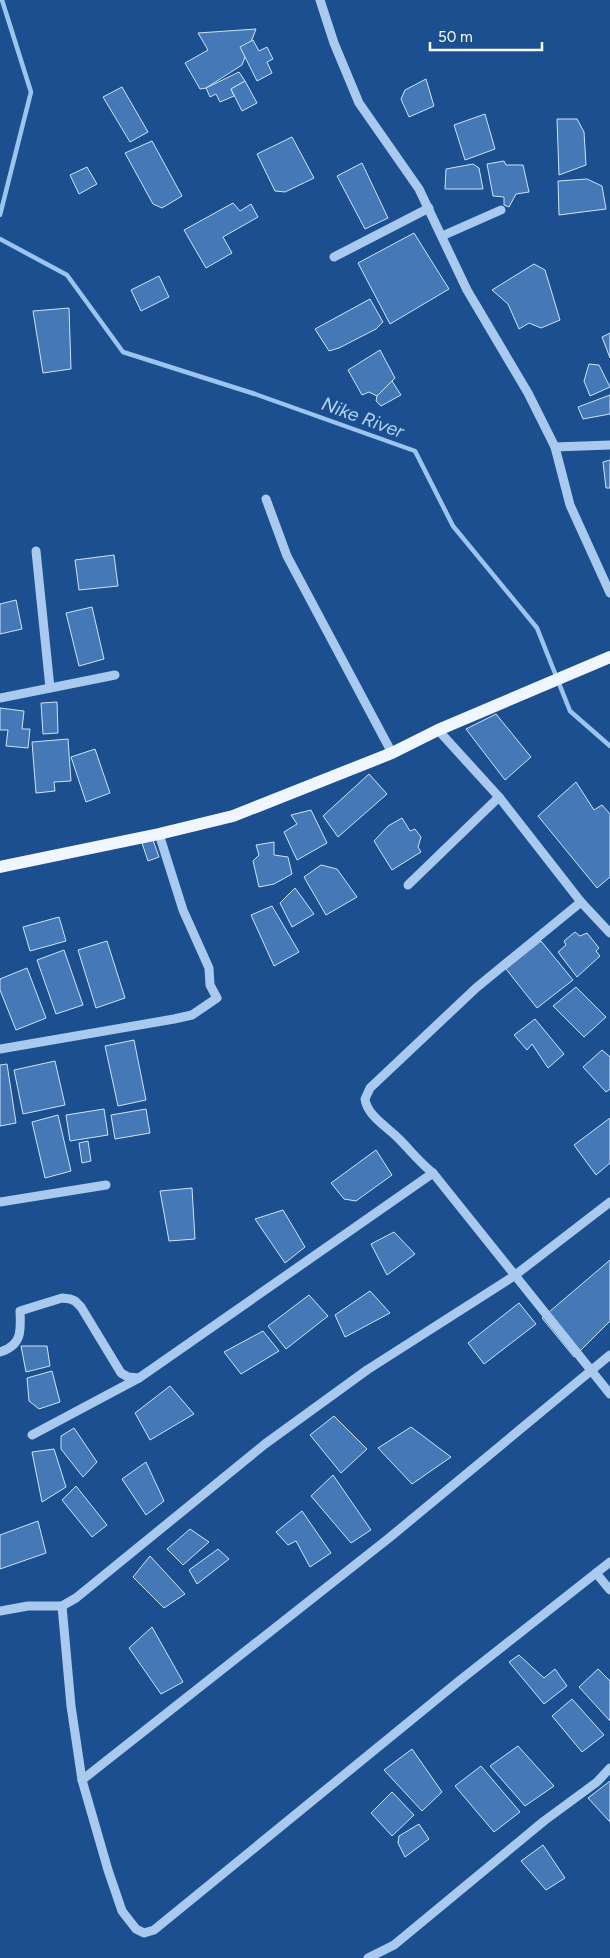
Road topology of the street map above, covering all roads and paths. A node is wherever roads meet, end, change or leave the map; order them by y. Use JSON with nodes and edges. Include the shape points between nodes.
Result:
{"nodes":[{"id":1,"x":320,"y":0,"type":"edge"},
{"id":2,"x":429,"y":208,"type":"junction"},
{"id":3,"x":501,"y":210,"type":"dead end"},
{"id":4,"x":442,"y":236,"type":"junction"},
{"id":5,"x":334,"y":257,"type":"dead end"},
{"id":6,"x":610,"y":445,"type":"edge"},
{"id":7,"x":555,"y":447,"type":"junction"},
{"id":8,"x":266,"y":499,"type":"dead end"},
{"id":9,"x":36,"y":551,"type":"dead end"},
{"id":10,"x":610,"y":593,"type":"edge"},
{"id":11,"x":610,"y":657,"type":"edge"},
{"id":12,"x":115,"y":675,"type":"dead end"},
{"id":13,"x":50,"y":688,"type":"junction"},
{"id":14,"x":0,"y":698,"type":"edge"},
{"id":15,"x":438,"y":730,"type":"junction"},
{"id":16,"x":392,"y":753,"type":"junction"},
{"id":17,"x":499,"y":797,"type":"junction"},
{"id":18,"x":159,"y":834,"type":"junction"},
{"id":19,"x":0,"y":867,"type":"edge"},
{"id":20,"x":408,"y":885,"type":"dead end"},
{"id":21,"x":581,"y":902,"type":"junction"},
{"id":22,"x":610,"y":933,"type":"edge"},
{"id":23,"x":0,"y":1049,"type":"edge"},
{"id":24,"x":433,"y":1173,"type":"junction"},
{"id":25,"x":106,"y":1185,"type":"dead end"},
{"id":26,"x":0,"y":1202,"type":"edge"},
{"id":27,"x":610,"y":1202,"type":"edge"},
{"id":28,"x":514,"y":1276,"type":"junction"},
{"id":29,"x":0,"y":1352,"type":"edge"},
{"id":30,"x":610,"y":1355,"type":"edge"},
{"id":31,"x":592,"y":1370,"type":"junction"},
{"id":32,"x":139,"y":1378,"type":"junction"},
{"id":33,"x":610,"y":1394,"type":"edge"},
{"id":34,"x":32,"y":1435,"type":"dead end"},
{"id":35,"x":610,"y":1562,"type":"edge"},
{"id":36,"x":596,"y":1573,"type":"junction"},
{"id":37,"x":610,"y":1590,"type":"edge"},
{"id":38,"x":62,"y":1606,"type":"junction"},
{"id":39,"x":0,"y":1610,"type":"edge"},
{"id":40,"x":610,"y":1768,"type":"edge"},
{"id":41,"x":82,"y":1780,"type":"junction"},
{"id":42,"x":368,"y":1958,"type":"edge"}],
"edges":[{"from":1,"to":2,"type":"street","via":[[359,103]]},
{"from":2,"to":4,"type":"street"},
{"from":2,"to":5,"type":"street"},
{"from":3,"to":4,"type":"street"},
{"from":4,"to":7,"type":"street","via":[[467,290],[528,393]]},
{"from":6,"to":7,"type":"street"},
{"from":7,"to":10,"type":"street","via":[[570,505]]},
{"from":8,"to":16,"type":"street","via":[[287,556]]},
{"from":9,"to":13,"type":"street"},
{"from":11,"to":15,"type":"main road"},
{"from":12,"to":13,"type":"street"},
{"from":13,"to":14,"type":"street"},
{"from":15,"to":16,"type":"main road"},
{"from":15,"to":17,"type":"street"},
{"from":16,"to":18,"type":"main road","via":[[234,816]]},
{"from":17,"to":20,"type":"street"},
{"from":17,"to":21,"type":"street"},
{"from":18,"to":19,"type":"main road"},
{"from":18,"to":23,"type":"street","via":[[183,910],[209,968],[210,985],[218,998],[192,1015]]},
{"from":21,"to":22,"type":"street"},
{"from":21,"to":24,"type":"street","via":[[476,988],[366,1095],[365,1104],[374,1116]]},
{"from":24,"to":28,"type":"street"},
{"from":24,"to":32,"type":"street"},
{"from":25,"to":26,"type":"street"},
{"from":27,"to":28,"type":"street"},
{"from":28,"to":31,"type":"street"},
{"from":28,"to":38,"type":"street","via":[[367,1370],[265,1444]]},
{"from":29,"to":32,"type":"street","via":[[14,1346],[17,1340],[21,1327],[20,1311],[62,1298],[70,1299],[81,1307],[121,1373]]},
{"from":30,"to":31,"type":"street"},
{"from":31,"to":33,"type":"street"},
{"from":31,"to":41,"type":"street","via":[[389,1538]]},
{"from":32,"to":34,"type":"street"},
{"from":35,"to":36,"type":"street"},
{"from":36,"to":37,"type":"street"},
{"from":36,"to":41,"type":"street","via":[[154,1930],[144,1933],[136,1929],[122,1911]]},
{"from":38,"to":39,"type":"street"},
{"from":38,"to":41,"type":"street"},
{"from":40,"to":42,"type":"street","via":[[597,1782],[544,1821],[394,1945]]}]}
